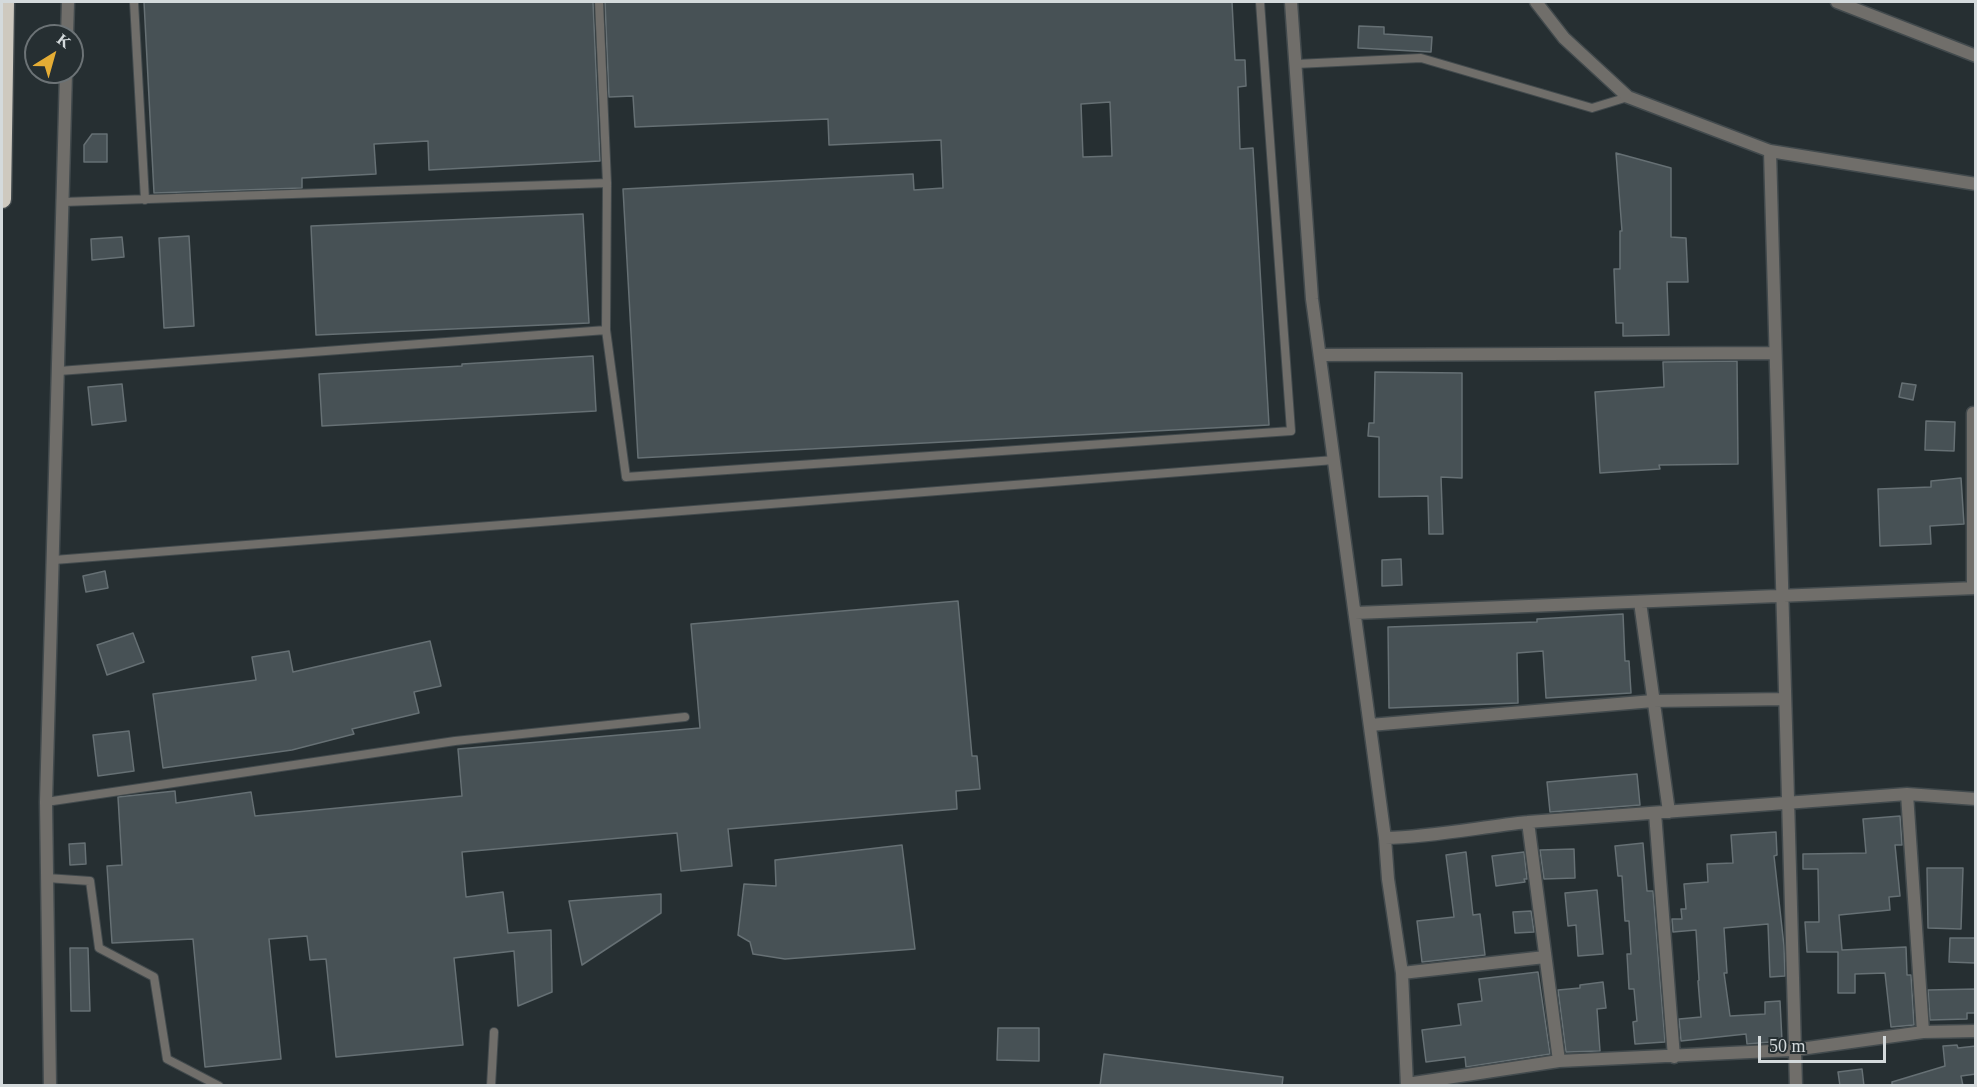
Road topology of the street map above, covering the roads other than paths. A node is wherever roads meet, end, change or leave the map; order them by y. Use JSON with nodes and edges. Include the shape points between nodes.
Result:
{"nodes":[{"id":1,"x":5,"y":2,"type":"edge"},
{"id":2,"x":68,"y":2,"type":"edge"},
{"id":3,"x":134,"y":2,"type":"edge"},
{"id":4,"x":599,"y":2,"type":"edge"},
{"id":5,"x":1260,"y":2,"type":"edge"},
{"id":6,"x":1291,"y":2,"type":"edge"},
{"id":7,"x":1536,"y":2,"type":"edge"},
{"id":8,"x":1837,"y":2,"type":"edge"},
{"id":9,"x":67,"y":24,"type":"edge"},
{"id":10,"x":1976,"y":56,"type":"edge"},
{"id":11,"x":1296,"y":64,"type":"junction"},
{"id":12,"x":66,"y":84,"type":"edge"},
{"id":13,"x":1628,"y":97,"type":"junction"},
{"id":14,"x":1770,"y":151,"type":"junction"},
{"id":15,"x":607,"y":183,"type":"junction"},
{"id":16,"x":1976,"y":184,"type":"edge"},
{"id":17,"x":2,"y":199,"type":"edge"},
{"id":18,"x":145,"y":200,"type":"junction"},
{"id":19,"x":63,"y":202,"type":"junction"},
{"id":20,"x":606,"y":330,"type":"junction"},
{"id":21,"x":1775,"y":352,"type":"junction"},
{"id":22,"x":1320,"y":355,"type":"junction"},
{"id":23,"x":59,"y":371,"type":"junction"},
{"id":24,"x":1973,"y":413,"type":"dead end"},
{"id":25,"x":1334,"y":460,"type":"junction"},
{"id":26,"x":54,"y":560,"type":"junction"},
{"id":27,"x":1974,"y":588,"type":"edge"},
{"id":28,"x":1782,"y":596,"type":"junction"},
{"id":29,"x":1640,"y":602,"type":"junction"},
{"id":30,"x":1355,"y":613,"type":"junction"},
{"id":31,"x":1784,"y":699,"type":"junction"},
{"id":32,"x":1653,"y":701,"type":"junction"},
{"id":33,"x":685,"y":717,"type":"dead end"},
{"id":34,"x":1370,"y":725,"type":"junction"},
{"id":35,"x":1907,"y":794,"type":"junction"},
{"id":36,"x":1976,"y":799,"type":"edge"},
{"id":37,"x":46,"y":802,"type":"junction"},
{"id":38,"x":1787,"y":804,"type":"junction"},
{"id":39,"x":1669,"y":812,"type":"junction"},
{"id":40,"x":1655,"y":813,"type":"junction"},
{"id":41,"x":1528,"y":822,"type":"junction"},
{"id":42,"x":1385,"y":838,"type":"junction"},
{"id":43,"x":46,"y":878,"type":"junction"},
{"id":44,"x":1545,"y":957,"type":"junction"},
{"id":45,"x":1402,"y":973,"type":"junction"},
{"id":46,"x":1976,"y":1030,"type":"edge"},
{"id":47,"x":494,"y":1032,"type":"dead end"},
{"id":48,"x":1923,"y":1032,"type":"junction"},
{"id":49,"x":1793,"y":1050,"type":"junction"},
{"id":50,"x":1674,"y":1057,"type":"junction"},
{"id":51,"x":1559,"y":1060,"type":"junction"},
{"id":52,"x":1407,"y":1085,"type":"edge"},
{"id":53,"x":50,"y":1086,"type":"edge"},
{"id":54,"x":219,"y":1086,"type":"edge"},
{"id":55,"x":491,"y":1086,"type":"edge"},
{"id":56,"x":1796,"y":1086,"type":"edge"}],
"edges":[{"from":1,"to":17,"type":"highway"},
{"from":2,"to":9,"type":"street"},
{"from":3,"to":18,"type":"lane"},
{"from":4,"to":15,"type":"lane"},
{"from":5,"to":20,"type":"lane","via":[[1291,431],[626,477]]},
{"from":6,"to":11,"type":"street"},
{"from":7,"to":13,"type":"street","via":[[1564,38]]},
{"from":8,"to":10,"type":"street"},
{"from":11,"to":13,"type":"lane","via":[[1421,58],[1592,108]]},
{"from":11,"to":22,"type":"street","via":[[1312,299]]},
{"from":12,"to":19,"type":"street"},
{"from":13,"to":14,"type":"street"},
{"from":14,"to":16,"type":"street"},
{"from":14,"to":21,"type":"street"},
{"from":15,"to":18,"type":"lane"},
{"from":15,"to":20,"type":"lane"},
{"from":18,"to":19,"type":"lane"},
{"from":19,"to":23,"type":"street"},
{"from":20,"to":23,"type":"lane"},
{"from":21,"to":22,"type":"street"},
{"from":21,"to":28,"type":"street"},
{"from":22,"to":25,"type":"street"},
{"from":23,"to":26,"type":"street"},
{"from":24,"to":27,"type":"street"},
{"from":25,"to":26,"type":"lane"},
{"from":25,"to":30,"type":"street"},
{"from":26,"to":37,"type":"street"},
{"from":27,"to":28,"type":"street"},
{"from":28,"to":29,"type":"street"},
{"from":28,"to":31,"type":"street"},
{"from":29,"to":30,"type":"street"},
{"from":29,"to":32,"type":"street"},
{"from":30,"to":34,"type":"street"},
{"from":31,"to":32,"type":"street"},
{"from":31,"to":38,"type":"street"},
{"from":32,"to":34,"type":"street"},
{"from":32,"to":39,"type":"street"},
{"from":33,"to":37,"type":"lane","via":[[455,741]]},
{"from":34,"to":42,"type":"street"},
{"from":35,"to":36,"type":"street"},
{"from":35,"to":38,"type":"street"},
{"from":35,"to":48,"type":"street"},
{"from":37,"to":43,"type":"street"},
{"from":38,"to":39,"type":"street"},
{"from":38,"to":49,"type":"street"},
{"from":39,"to":40,"type":"street"},
{"from":40,"to":41,"type":"street"},
{"from":40,"to":50,"type":"street"},
{"from":41,"to":42,"type":"street"},
{"from":41,"to":44,"type":"street"},
{"from":42,"to":45,"type":"street"},
{"from":43,"to":53,"type":"street"},
{"from":43,"to":54,"type":"lane","via":[[90,881],[99,948],[154,977],[167,1059]]},
{"from":44,"to":45,"type":"street"},
{"from":44,"to":51,"type":"street"},
{"from":45,"to":52,"type":"street"},
{"from":46,"to":48,"type":"street"},
{"from":47,"to":55,"type":"lane"},
{"from":48,"to":49,"type":"street"},
{"from":49,"to":50,"type":"street"},
{"from":49,"to":56,"type":"street"},
{"from":50,"to":51,"type":"street"},
{"from":51,"to":52,"type":"street"}]}
